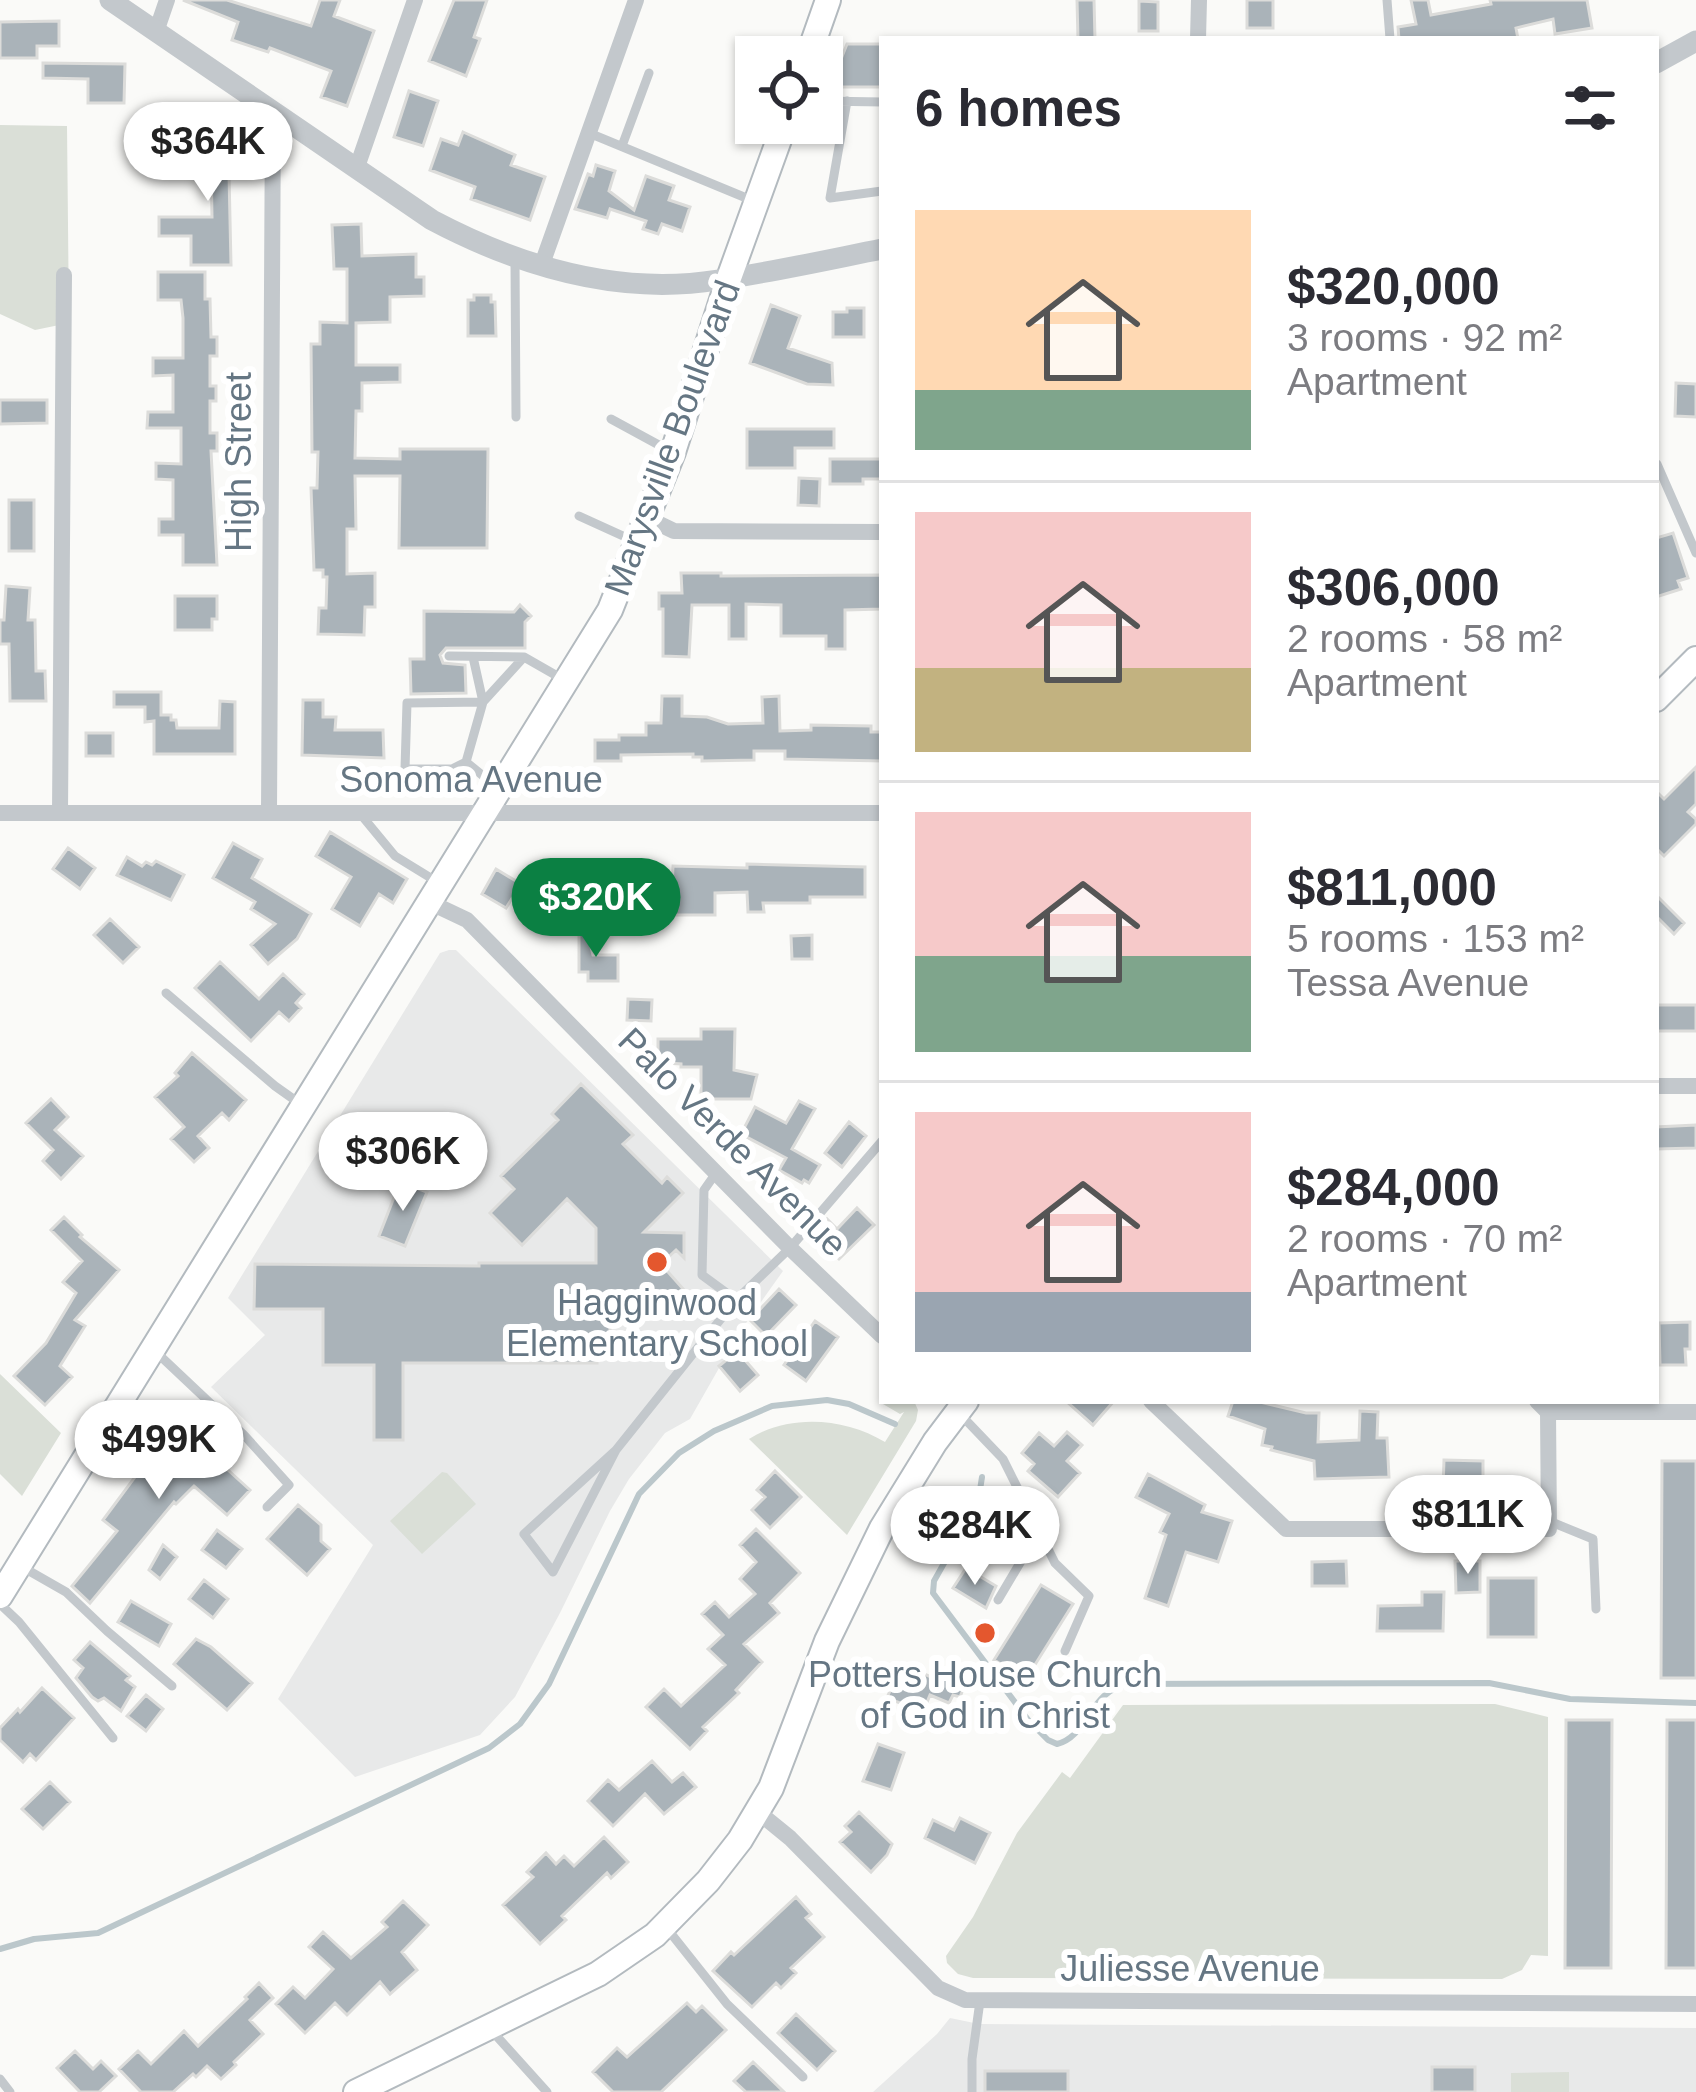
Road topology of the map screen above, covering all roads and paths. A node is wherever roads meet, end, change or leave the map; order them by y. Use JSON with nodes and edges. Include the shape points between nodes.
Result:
{"nodes":[{"id":1,"x":110,"y":0,"type":"edge"},
{"id":2,"x":167,"y":0,"type":"edge"},
{"id":3,"x":415,"y":0,"type":"edge"},
{"id":4,"x":636,"y":0,"type":"edge"},
{"id":5,"x":828,"y":0,"type":"edge"},
{"id":6,"x":1199,"y":0,"type":"edge"},
{"id":7,"x":1387,"y":0,"type":"edge"},
{"id":8,"x":156,"y":32,"type":"junction"},
{"id":9,"x":815,"y":36,"type":"edge"},
{"id":10,"x":1198,"y":36,"type":"edge"},
{"id":11,"x":1390,"y":36,"type":"edge"},
{"id":12,"x":1696,"y":41,"type":"edge"},
{"id":13,"x":1659,"y":61,"type":"edge"},
{"id":14,"x":650,"y":73,"type":"dead end"},
{"id":15,"x":843,"y":101,"type":"edge"},
{"id":16,"x":847,"y":101,"type":"junction"},
{"id":17,"x":879,"y":102,"type":"edge"},
{"id":18,"x":273,"y":112,"type":"junction"},
{"id":19,"x":588,"y":133,"type":"junction"},
{"id":20,"x":777,"y":144,"type":"edge"},
{"id":21,"x":622,"y":146,"type":"junction"},
{"id":22,"x":356,"y":170,"type":"junction"},
{"id":23,"x":879,"y":191,"type":"edge"},
{"id":24,"x":756,"y":202,"type":"junction"},
{"id":25,"x":879,"y":250,"type":"edge"},
{"id":26,"x":515,"y":259,"type":"junction"},
{"id":27,"x":541,"y":267,"type":"junction"},
{"id":28,"x":64,"y":275,"type":"dead end"},
{"id":29,"x":729,"y":278,"type":"junction"},
{"id":30,"x":516,"y":417,"type":"dead end"},
{"id":31,"x":610,"y":418,"type":"dead end"},
{"id":32,"x":673,"y":452,"type":"junction"},
{"id":33,"x":1659,"y":469,"type":"edge"},
{"id":34,"x":579,"y":516,"type":"dead end"},
{"id":35,"x":647,"y":518,"type":"junction"},
{"id":36,"x":879,"y":532,"type":"edge"},
{"id":37,"x":638,"y":543,"type":"junction"},
{"id":38,"x":1696,"y":553,"type":"edge"},
{"id":39,"x":449,"y":656,"type":"dead end"},
{"id":40,"x":473,"y":657,"type":"junction"},
{"id":41,"x":524,"y":657,"type":"junction"},
{"id":42,"x":1696,"y":659,"type":"edge"},
{"id":43,"x":566,"y":681,"type":"junction"},
{"id":44,"x":1659,"y":696,"type":"edge"},
{"id":45,"x":483,"y":702,"type":"junction"},
{"id":46,"x":466,"y":762,"type":"junction"},
{"id":47,"x":499,"y":789,"type":"junction"},
{"id":48,"x":269,"y":812,"type":"junction"},
{"id":49,"x":358,"y":812,"type":"junction"},
{"id":50,"x":0,"y":813,"type":"edge"},
{"id":51,"x":60,"y":813,"type":"junction"},
{"id":52,"x":484,"y":813,"type":"junction"},
{"id":53,"x":879,"y":813,"type":"edge"},
{"id":54,"x":434,"y":893,"type":"junction"},
{"id":55,"x":166,"y":993,"type":"dead end"},
{"id":56,"x":1659,"y":1086,"type":"edge"},
{"id":57,"x":1696,"y":1086,"type":"edge"},
{"id":58,"x":304,"y":1106,"type":"junction"},
{"id":59,"x":879,"y":1145,"type":"edge"},
{"id":60,"x":716,"y":1173,"type":"junction"},
{"id":61,"x":790,"y":1248,"type":"junction"},
{"id":62,"x":736,"y":1300,"type":"junction"},
{"id":63,"x":879,"y":1333,"type":"edge"},
{"id":64,"x":152,"y":1349,"type":"junction"},
{"id":65,"x":957,"y":1404,"type":"edge"},
{"id":66,"x":1154,"y":1404,"type":"edge"},
{"id":67,"x":1543,"y":1407,"type":"edge"},
{"id":68,"x":1696,"y":1412,"type":"edge"},
{"id":69,"x":616,"y":1450,"type":"junction"},
{"id":70,"x":267,"y":1507,"type":"dead end"},
{"id":71,"x":1031,"y":1517,"type":"junction"},
{"id":72,"x":1549,"y":1521,"type":"junction"},
{"id":73,"x":19,"y":1565,"type":"junction"},
{"id":74,"x":0,"y":1600,"type":"edge"},
{"id":75,"x":998,"y":1600,"type":"dead end"},
{"id":76,"x":1596,"y":1609,"type":"dead end"},
{"id":77,"x":1064,"y":1651,"type":"dead end"},
{"id":78,"x":172,"y":1686,"type":"dead end"},
{"id":79,"x":113,"y":1738,"type":"dead end"},
{"id":80,"x":758,"y":1812,"type":"junction"},
{"id":81,"x":664,"y":1926,"type":"junction"},
{"id":82,"x":980,"y":2001,"type":"junction"},
{"id":83,"x":1696,"y":2004,"type":"edge"},
{"id":84,"x":489,"y":2027,"type":"junction"},
{"id":85,"x":802,"y":2077,"type":"dead end"},
{"id":86,"x":0,"y":2079,"type":"edge"},
{"id":87,"x":10,"y":2092,"type":"edge"},
{"id":88,"x":356,"y":2092,"type":"edge"},
{"id":89,"x":547,"y":2092,"type":"edge"},
{"id":90,"x":972,"y":2092,"type":"edge"}],
"edges":[{"from":1,"to":8,"type":"street"},
{"from":2,"to":8,"type":"street"},
{"from":3,"to":22,"type":"street"},
{"from":4,"to":19,"type":"street"},
{"from":5,"to":9,"type":"main road"},
{"from":6,"to":10,"type":"street"},
{"from":7,"to":11,"type":"lane"},
{"from":8,"to":18,"type":"street"},
{"from":12,"to":13,"type":"street"},
{"from":14,"to":21,"type":"lane"},
{"from":15,"to":16,"type":"lane"},
{"from":16,"to":17,"type":"lane"},
{"from":16,"to":23,"type":"lane","via":[[830,198]]},
{"from":18,"to":22,"type":"street"},
{"from":18,"to":48,"type":"street","name":"High Street"},
{"from":19,"to":21,"type":"lane"},
{"from":19,"to":27,"type":"street"},
{"from":20,"to":24,"type":"main road","name":"Marysville Boulevard"},
{"from":21,"to":24,"type":"lane"},
{"from":22,"to":26,"type":"street","via":[[432,220]]},
{"from":24,"to":29,"type":"main road","name":"Marysville Boulevard"},
{"from":25,"to":29,"type":"street"},
{"from":26,"to":27,"type":"street"},
{"from":26,"to":30,"type":"lane"},
{"from":27,"to":29,"type":"street","via":[[620,282]]},
{"from":28,"to":51,"type":"street"},
{"from":29,"to":32,"type":"main road","name":"Marysville Boulevard"},
{"from":31,"to":32,"type":"lane"},
{"from":32,"to":35,"type":"main road","name":"Marysville Boulevard"},
{"from":33,"to":38,"type":"lane"},
{"from":34,"to":37,"type":"lane"},
{"from":35,"to":36,"type":"street","via":[[674,531]]},
{"from":35,"to":37,"type":"main road","name":"Marysville Boulevard"},
{"from":37,"to":43,"type":"main road","name":"Marysville Boulevard","via":[[610,610]]},
{"from":39,"to":40,"type":"lane"},
{"from":40,"to":41,"type":"lane"},
{"from":40,"to":45,"type":"lane"},
{"from":41,"to":43,"type":"lane"},
{"from":41,"to":45,"type":"lane"},
{"from":42,"to":44,"type":"main road"},
{"from":43,"to":47,"type":"main road","name":"Marysville Boulevard"},
{"from":45,"to":46,"type":"lane"},
{"from":45,"to":46,"type":"lane","via":[[407,703],[405,770],[452,770]]},
{"from":46,"to":47,"type":"lane"},
{"from":47,"to":52,"type":"main road","name":"Marysville Boulevard"},
{"from":48,"to":49,"type":"street","name":"Sonoma Avenue"},
{"from":48,"to":51,"type":"street","name":"Sonoma Avenue"},
{"from":49,"to":52,"type":"street","name":"Sonoma Avenue"},
{"from":49,"to":54,"type":"lane"},
{"from":50,"to":51,"type":"street","name":"Sonoma Avenue"},
{"from":52,"to":53,"type":"street","name":"Sonoma Avenue"},
{"from":52,"to":54,"type":"main road","name":"Marysville Boulevard"},
{"from":54,"to":58,"type":"main road","name":"Marysville Boulevard"},
{"from":54,"to":60,"type":"street","name":"Palo Verde Avenue"},
{"from":55,"to":58,"type":"lane"},
{"from":56,"to":57,"type":"street"},
{"from":58,"to":64,"type":"main road","name":"Marysville Boulevard"},
{"from":59,"to":61,"type":"lane"},
{"from":60,"to":61,"type":"street","name":"Palo Verde Avenue"},
{"from":60,"to":62,"type":"lane","via":[[704,1190],[703,1274]]},
{"from":61,"to":62,"type":"lane"},
{"from":61,"to":63,"type":"street","name":"Palo Verde Avenue"},
{"from":62,"to":69,"type":"lane"},
{"from":64,"to":70,"type":"lane","via":[[289,1485]]},
{"from":64,"to":73,"type":"main road","name":"Marysville Boulevard"},
{"from":65,"to":71,"type":"lane","via":[[1003,1459]]},
{"from":65,"to":80,"type":"main road","via":[[868,1555]]},
{"from":66,"to":72,"type":"street","via":[[1286,1529],[1549,1529]]},
{"from":67,"to":68,"type":"street"},
{"from":67,"to":72,"type":"street"},
{"from":69,"to":69,"type":"lane","via":[[563,1552],[553,1572],[524,1534]]},
{"from":71,"to":75,"type":"lane","via":[[1030,1546]]},
{"from":71,"to":77,"type":"lane","via":[[1055,1563],[1090,1596]]},
{"from":72,"to":76,"type":"lane","via":[[1593,1539]]},
{"from":73,"to":74,"type":"main road","name":"Marysville Boulevard"},
{"from":73,"to":78,"type":"lane","via":[[66,1592]]},
{"from":74,"to":79,"type":"lane"},
{"from":80,"to":81,"type":"main road"},
{"from":80,"to":82,"type":"street","name":"Juliesse Avenue","via":[[938,1988]]},
{"from":81,"to":84,"type":"main road","via":[[598,1974]]},
{"from":81,"to":85,"type":"lane","via":[[727,2004]]},
{"from":82,"to":83,"type":"street","name":"Juliesse Avenue"},
{"from":82,"to":90,"type":"lane"},
{"from":84,"to":88,"type":"main road"},
{"from":84,"to":89,"type":"lane"},
{"from":86,"to":87,"type":"lane"}]}
